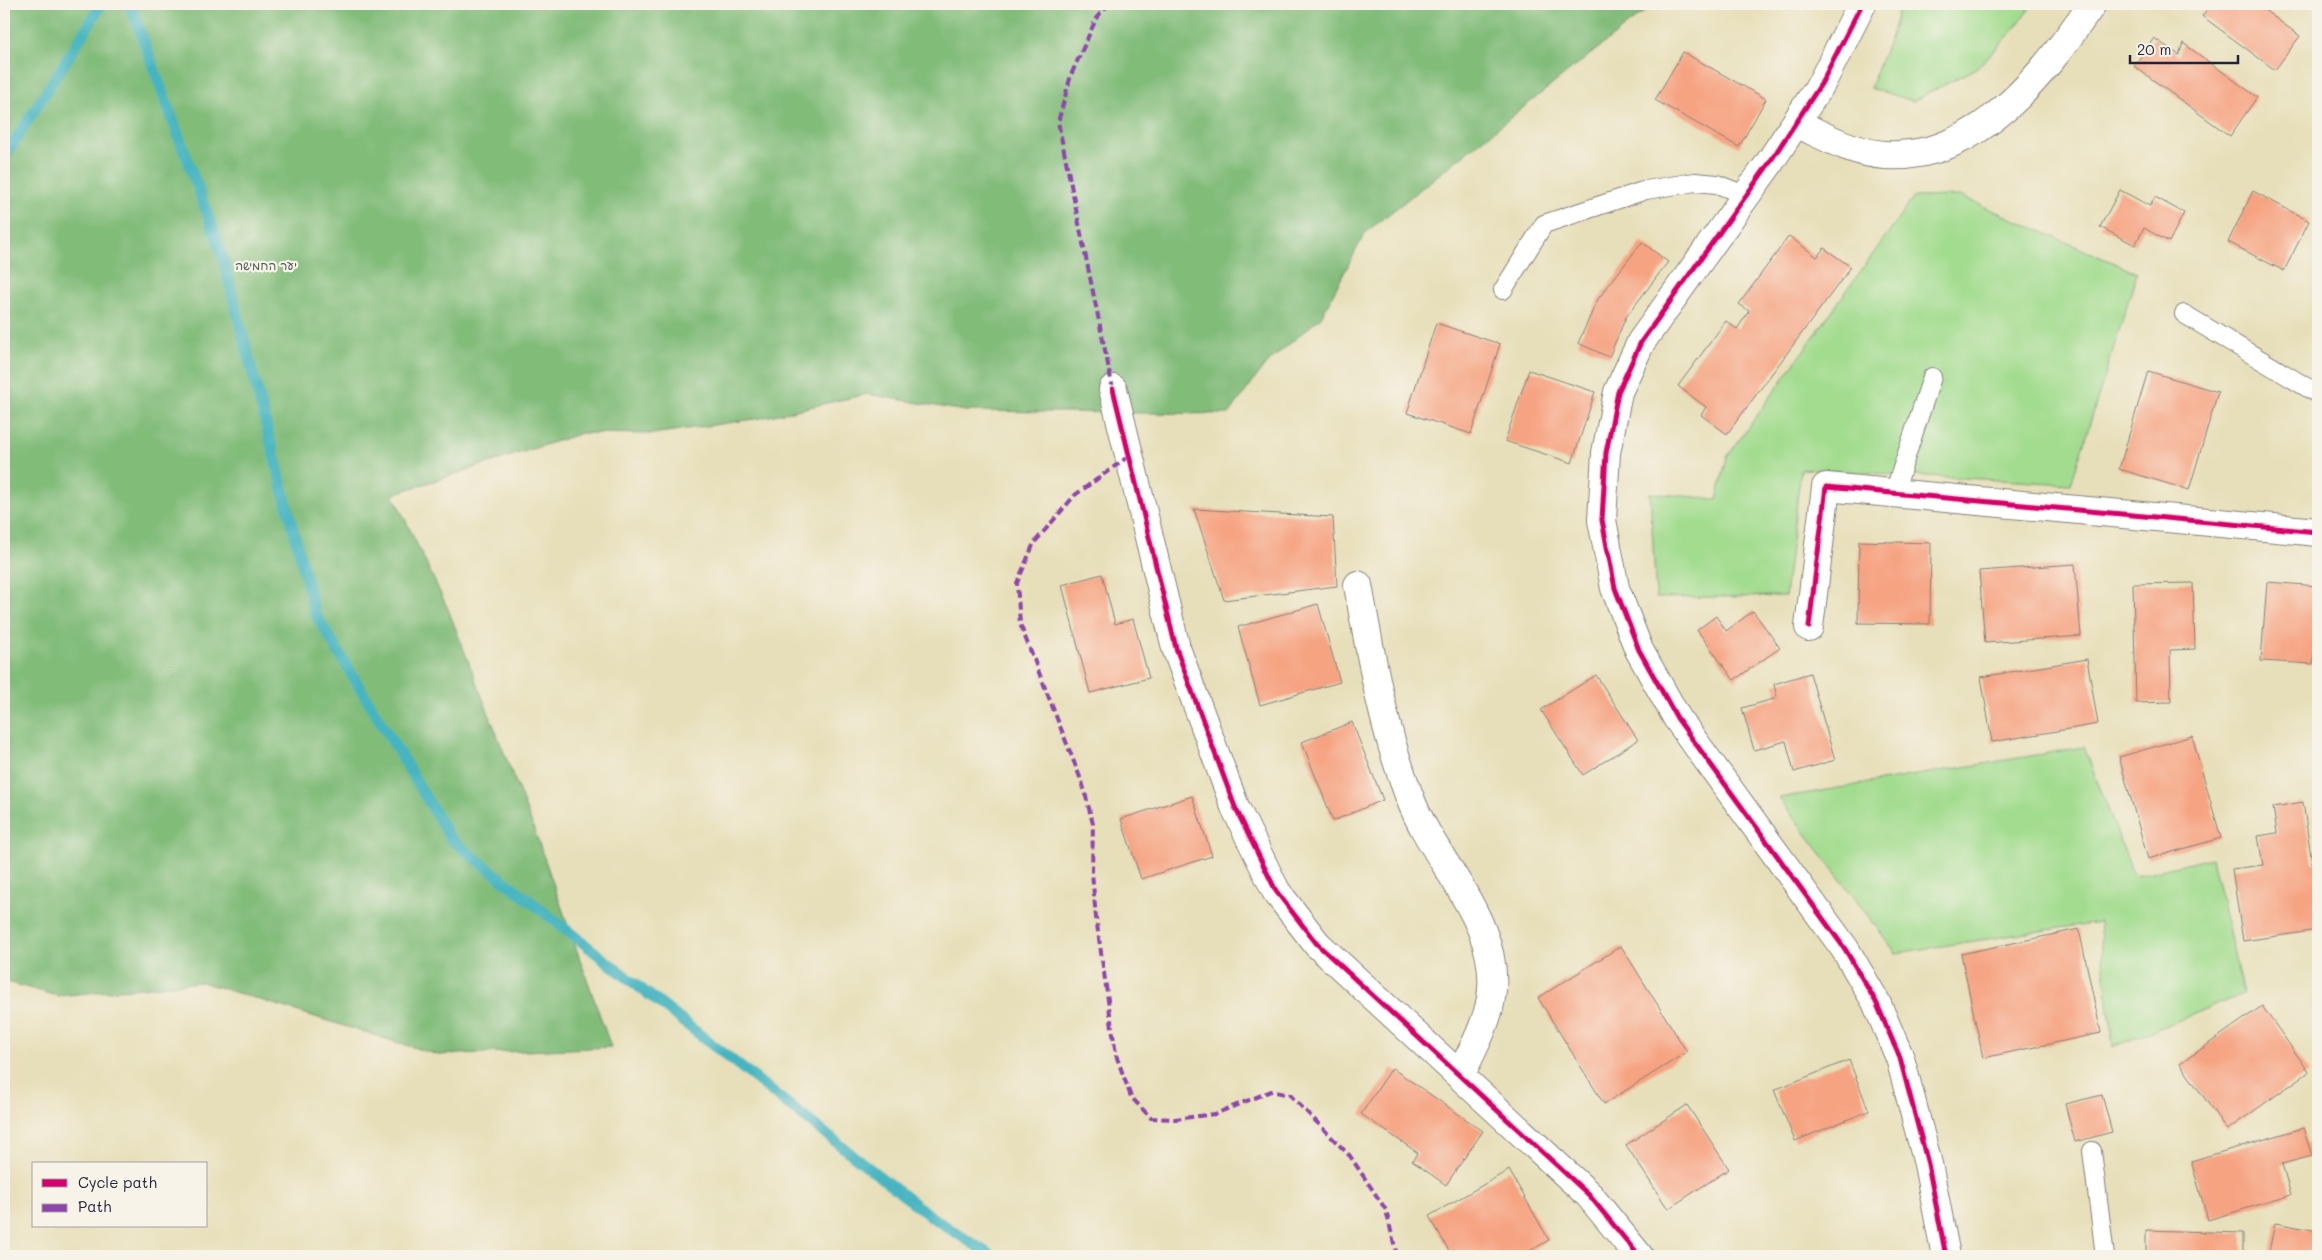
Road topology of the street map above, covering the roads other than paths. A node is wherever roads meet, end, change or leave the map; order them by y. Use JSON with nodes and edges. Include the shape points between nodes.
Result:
{"nodes":[{"id":1,"x":1862,"y":4,"type":"edge"},
{"id":2,"x":2092,"y":4,"type":"edge"},
{"id":3,"x":1796,"y":123,"type":"junction"},
{"id":4,"x":1747,"y":196,"type":"junction"},
{"id":5,"x":1503,"y":290,"type":"dead end"},
{"id":6,"x":2184,"y":314,"type":"dead end"},
{"id":7,"x":1932,"y":376,"type":"dead end"},
{"id":8,"x":1113,"y":390,"type":"dead end"},
{"id":9,"x":2318,"y":394,"type":"edge"},
{"id":10,"x":1894,"y":493,"type":"junction"},
{"id":11,"x":2318,"y":532,"type":"edge"},
{"id":12,"x":1358,"y":585,"type":"dead end"},
{"id":13,"x":1809,"y":627,"type":"dead end"},
{"id":14,"x":1460,"y":1076,"type":"junction"},
{"id":15,"x":2092,"y":1151,"type":"dead end"},
{"id":16,"x":1639,"y":1256,"type":"edge"},
{"id":17,"x":1946,"y":1256,"type":"edge"},
{"id":18,"x":2105,"y":1256,"type":"edge"}],
"edges":[{"from":1,"to":3,"type":"street","via":[[1821,84]]},
{"from":2,"to":3,"type":"street","via":[[2038,75],[1991,120],[1952,144],[1918,153],[1884,155],[1851,148]]},
{"from":3,"to":4,"type":"street"},
{"from":4,"to":5,"type":"lane","via":[[1718,184],[1695,182],[1646,190],[1544,224]]},
{"from":4,"to":17,"type":"street","via":[[1641,342],[1618,392],[1606,453],[1602,520],[1615,588],[1639,650],[1677,718],[1845,949],[1876,1002],[1900,1058],[1928,1164]]},
{"from":6,"to":9,"type":"lane"},
{"from":7,"to":10,"type":"lane"},
{"from":8,"to":14,"type":"street","via":[[1176,648],[1235,807],[1276,891],[1317,944]]},
{"from":10,"to":11,"type":"street"},
{"from":10,"to":13,"type":"street","via":[[1826,487]]},
{"from":12,"to":14,"type":"street","via":[[1375,678],[1395,757],[1411,801],[1484,934],[1491,970],[1491,998],[1481,1030]]},
{"from":14,"to":16,"type":"street","via":[[1589,1195]]},
{"from":15,"to":18,"type":"lane"}]}
